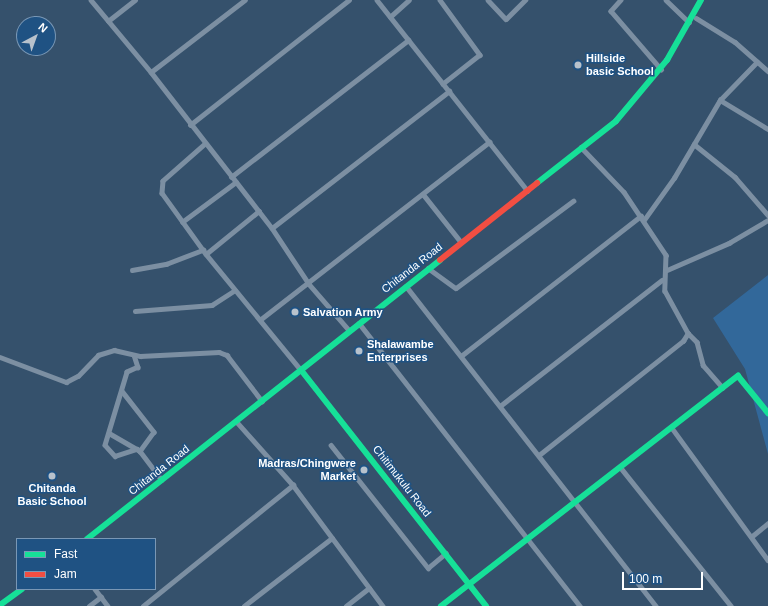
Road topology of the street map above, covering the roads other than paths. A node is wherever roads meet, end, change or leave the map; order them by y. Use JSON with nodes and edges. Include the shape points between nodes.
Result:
{"nodes":[{"id":1,"x":91,"y":0,"type":"edge"},
{"id":2,"x":135,"y":0,"type":"edge"},
{"id":3,"x":246,"y":0,"type":"edge"},
{"id":4,"x":349,"y":0,"type":"edge"},
{"id":5,"x":377,"y":0,"type":"edge"},
{"id":6,"x":409,"y":0,"type":"edge"},
{"id":7,"x":440,"y":0,"type":"edge"},
{"id":8,"x":488,"y":0,"type":"edge"},
{"id":9,"x":525,"y":0,"type":"edge"},
{"id":10,"x":621,"y":0,"type":"edge"},
{"id":11,"x":666,"y":0,"type":"edge"},
{"id":12,"x":701,"y":0,"type":"edge"},
{"id":13,"x":390,"y":17,"type":"junction"},
{"id":14,"x":696,"y":18,"type":"dead end"},
{"id":15,"x":108,"y":21,"type":"junction"},
{"id":16,"x":689,"y":22,"type":"junction"},
{"id":17,"x":408,"y":40,"type":"junction"},
{"id":18,"x":757,"y":62,"type":"junction"},
{"id":19,"x":661,"y":69,"type":"junction"},
{"id":20,"x":768,"y":71,"type":"edge"},
{"id":21,"x":151,"y":72,"type":"junction"},
{"id":22,"x":443,"y":84,"type":"junction"},
{"id":23,"x":449,"y":91,"type":"junction"},
{"id":24,"x":720,"y":100,"type":"junction"},
{"id":25,"x":190,"y":125,"type":"junction"},
{"id":26,"x":768,"y":129,"type":"edge"},
{"id":27,"x":489,"y":142,"type":"junction"},
{"id":28,"x":205,"y":144,"type":"junction"},
{"id":29,"x":694,"y":144,"type":"junction"},
{"id":30,"x":581,"y":146,"type":"junction"},
{"id":31,"x":231,"y":177,"type":"junction"},
{"id":32,"x":236,"y":182,"type":"junction"},
{"id":33,"x":528,"y":191,"type":"junction"},
{"id":34,"x":423,"y":194,"type":"junction"},
{"id":35,"x":573,"y":201,"type":"dead end"},
{"id":36,"x":259,"y":211,"type":"junction"},
{"id":37,"x":768,"y":215,"type":"edge"},
{"id":38,"x":641,"y":216,"type":"junction"},
{"id":39,"x":644,"y":220,"type":"junction"},
{"id":40,"x":768,"y":220,"type":"edge"},
{"id":41,"x":182,"y":222,"type":"junction"},
{"id":42,"x":272,"y":228,"type":"junction"},
{"id":43,"x":461,"y":242,"type":"junction"},
{"id":44,"x":205,"y":252,"type":"junction"},
{"id":45,"x":428,"y":268,"type":"junction"},
{"id":46,"x":132,"y":270,"type":"dead end"},
{"id":47,"x":667,"y":270,"type":"junction"},
{"id":48,"x":662,"y":280,"type":"junction"},
{"id":49,"x":310,"y":284,"type":"junction"},
{"id":50,"x":406,"y":286,"type":"junction"},
{"id":51,"x":235,"y":290,"type":"junction"},
{"id":52,"x":135,"y":311,"type":"dead end"},
{"id":53,"x":261,"y":319,"type":"junction"},
{"id":54,"x":359,"y":323,"type":"junction"},
{"id":55,"x":349,"y":330,"type":"junction"},
{"id":56,"x":688,"y":333,"type":"junction"},
{"id":57,"x":134,"y":355,"type":"junction"},
{"id":58,"x":0,"y":356,"type":"edge"},
{"id":59,"x":462,"y":356,"type":"junction"},
{"id":60,"x":302,"y":370,"type":"junction"},
{"id":61,"x":723,"y":388,"type":"junction"},
{"id":62,"x":122,"y":391,"type":"junction"},
{"id":63,"x":262,"y":401,"type":"junction"},
{"id":64,"x":500,"y":406,"type":"junction"},
{"id":65,"x":768,"y":413,"type":"edge"},
{"id":66,"x":236,"y":421,"type":"junction"},
{"id":67,"x":672,"y":428,"type":"junction"},
{"id":68,"x":109,"y":433,"type":"junction"},
{"id":69,"x":331,"y":445,"type":"dead end"},
{"id":70,"x":139,"y":450,"type":"junction"},
{"id":71,"x":539,"y":455,"type":"junction"},
{"id":72,"x":621,"y":468,"type":"junction"},
{"id":73,"x":162,"y":480,"type":"junction"},
{"id":74,"x":293,"y":485,"type":"junction"},
{"id":75,"x":577,"y":503,"type":"junction"},
{"id":76,"x":768,"y":523,"type":"edge"},
{"id":77,"x":751,"y":537,"type":"junction"},
{"id":78,"x":88,"y":538,"type":"edge"},
{"id":79,"x":332,"y":538,"type":"junction"},
{"id":80,"x":528,"y":541,"type":"junction"},
{"id":81,"x":446,"y":553,"type":"junction"},
{"id":82,"x":768,"y":560,"type":"edge"},
{"id":83,"x":468,"y":585,"type":"junction"},
{"id":84,"x":369,"y":588,"type":"junction"},
{"id":85,"x":21,"y":590,"type":"edge"},
{"id":86,"x":96,"y":590,"type":"edge"},
{"id":87,"x":101,"y":597,"type":"junction"},
{"id":88,"x":0,"y":605,"type":"edge"},
{"id":89,"x":89,"y":606,"type":"edge"},
{"id":90,"x":108,"y":606,"type":"edge"},
{"id":91,"x":143,"y":606,"type":"edge"},
{"id":92,"x":244,"y":606,"type":"edge"},
{"id":93,"x":346,"y":606,"type":"edge"},
{"id":94,"x":384,"y":606,"type":"edge"},
{"id":95,"x":441,"y":606,"type":"edge"},
{"id":96,"x":486,"y":606,"type":"edge"},
{"id":97,"x":580,"y":606,"type":"edge"},
{"id":98,"x":656,"y":606,"type":"edge"},
{"id":99,"x":731,"y":606,"type":"edge"}],
"edges":[{"from":1,"to":15,"type":"street"},
{"from":2,"to":15,"type":"street"},
{"from":3,"to":21,"type":"street"},
{"from":4,"to":25,"type":"street"},
{"from":5,"to":13,"type":"street"},
{"from":6,"to":13,"type":"street"},
{"from":7,"to":22,"type":"street","via":[[480,55]]},
{"from":8,"to":9,"type":"street","via":[[506,19]]},
{"from":10,"to":19,"type":"street","via":[[611,11]]},
{"from":11,"to":16,"type":"street"},
{"from":12,"to":16,"type":"street","name":"Chitanda Road"},
{"from":13,"to":17,"type":"street"},
{"from":14,"to":18,"type":"street","via":[[735,42]]},
{"from":15,"to":21,"type":"street"},
{"from":16,"to":19,"type":"street","name":"Chitanda Road"},
{"from":17,"to":22,"type":"street"},
{"from":17,"to":31,"type":"street"},
{"from":18,"to":20,"type":"street"},
{"from":18,"to":24,"type":"street"},
{"from":19,"to":30,"type":"street","name":"Chitanda Road","via":[[616,121]]},
{"from":21,"to":25,"type":"street"},
{"from":22,"to":23,"type":"street"},
{"from":23,"to":27,"type":"street"},
{"from":23,"to":42,"type":"street"},
{"from":24,"to":26,"type":"street"},
{"from":24,"to":29,"type":"street"},
{"from":25,"to":28,"type":"street"},
{"from":27,"to":33,"type":"street"},
{"from":27,"to":34,"type":"street"},
{"from":28,"to":31,"type":"street"},
{"from":28,"to":41,"type":"street","via":[[161,187]]},
{"from":29,"to":37,"type":"street","via":[[735,177]]},
{"from":29,"to":39,"type":"street"},
{"from":30,"to":33,"type":"street","name":"Chitanda Road"},
{"from":30,"to":38,"type":"street","via":[[608,173]]},
{"from":31,"to":32,"type":"street"},
{"from":32,"to":36,"type":"street"},
{"from":32,"to":41,"type":"street"},
{"from":33,"to":43,"type":"street","name":"Chitanda Road"},
{"from":34,"to":43,"type":"street"},
{"from":34,"to":49,"type":"street"},
{"from":35,"to":45,"type":"street","via":[[461,286],[452,287]]},
{"from":36,"to":42,"type":"street"},
{"from":36,"to":44,"type":"street"},
{"from":38,"to":39,"type":"street"},
{"from":38,"to":59,"type":"street"},
{"from":39,"to":47,"type":"street","via":[[666,255]]},
{"from":40,"to":47,"type":"street","via":[[729,243]]},
{"from":41,"to":44,"type":"street"},
{"from":42,"to":49,"type":"street"},
{"from":43,"to":45,"type":"street","name":"Chitanda Road"},
{"from":44,"to":46,"type":"street","via":[[166,264]]},
{"from":44,"to":51,"type":"street"},
{"from":45,"to":50,"type":"street","name":"Chitanda Road"},
{"from":47,"to":48,"type":"street"},
{"from":48,"to":56,"type":"street"},
{"from":48,"to":64,"type":"street"},
{"from":49,"to":53,"type":"street"},
{"from":49,"to":55,"type":"street"},
{"from":50,"to":54,"type":"street","name":"Chitanda Road"},
{"from":50,"to":59,"type":"street"},
{"from":51,"to":52,"type":"street","via":[[212,305]]},
{"from":51,"to":53,"type":"street"},
{"from":53,"to":60,"type":"street"},
{"from":54,"to":55,"type":"street","name":"Chitanda Road"},
{"from":54,"to":80,"type":"street"},
{"from":55,"to":60,"type":"street","name":"Chitanda Road"},
{"from":56,"to":61,"type":"street","via":[[697,342],[703,364]]},
{"from":56,"to":71,"type":"street","via":[[683,341]]},
{"from":57,"to":58,"type":"street","via":[[123,350],[105,351],[78,376],[66,382]]},
{"from":57,"to":62,"type":"street","via":[[138,367],[127,372]]},
{"from":57,"to":63,"type":"street","via":[[223,353]]},
{"from":59,"to":64,"type":"street"},
{"from":60,"to":63,"type":"street","name":"Chitanda Road"},
{"from":60,"to":81,"type":"street","name":"Chitimukulu Road"},
{"from":61,"to":65,"type":"street","via":[[738,376]]},
{"from":61,"to":67,"type":"street"},
{"from":62,"to":68,"type":"street"},
{"from":62,"to":70,"type":"street","via":[[154,432]]},
{"from":63,"to":66,"type":"street","name":"Chitanda Road"},
{"from":64,"to":71,"type":"street"},
{"from":66,"to":73,"type":"street","name":"Chitanda Road"},
{"from":66,"to":74,"type":"street"},
{"from":67,"to":72,"type":"street"},
{"from":67,"to":77,"type":"street"},
{"from":68,"to":70,"type":"street"},
{"from":68,"to":70,"type":"street","via":[[106,449],[112,456]]},
{"from":69,"to":81,"type":"street","via":[[428,568]]},
{"from":70,"to":73,"type":"street"},
{"from":71,"to":75,"type":"street"},
{"from":72,"to":75,"type":"street"},
{"from":72,"to":99,"type":"street"},
{"from":73,"to":78,"type":"street","name":"Chitanda Road"},
{"from":74,"to":79,"type":"street"},
{"from":74,"to":91,"type":"street"},
{"from":75,"to":80,"type":"street"},
{"from":75,"to":98,"type":"street"},
{"from":76,"to":77,"type":"street"},
{"from":77,"to":82,"type":"street"},
{"from":79,"to":84,"type":"street"},
{"from":79,"to":92,"type":"street"},
{"from":80,"to":83,"type":"street"},
{"from":80,"to":97,"type":"street"},
{"from":81,"to":83,"type":"street","name":"Chitimukulu Road"},
{"from":83,"to":95,"type":"street"},
{"from":83,"to":96,"type":"street","name":"Chitimukulu Road"},
{"from":84,"to":93,"type":"street"},
{"from":84,"to":94,"type":"street"},
{"from":85,"to":88,"type":"street"},
{"from":86,"to":87,"type":"street"},
{"from":87,"to":89,"type":"street"},
{"from":87,"to":90,"type":"street"}]}
